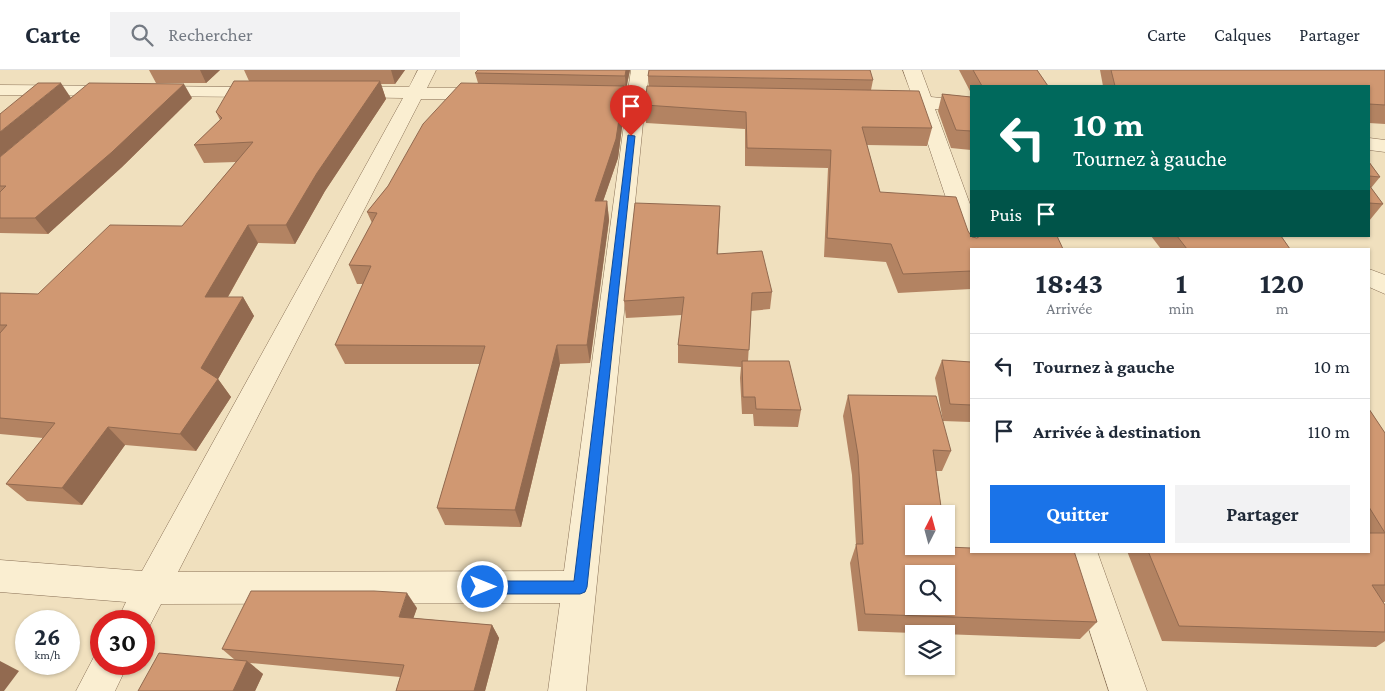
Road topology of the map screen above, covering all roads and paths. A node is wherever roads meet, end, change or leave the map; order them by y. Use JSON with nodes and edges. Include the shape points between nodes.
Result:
{"nodes":[{"id":1,"x":640,"y":70,"type":"edge"},
{"id":2,"x":912,"y":70,"type":"edge"},
{"id":3,"x":110,"y":75,"type":"dead end"},
{"id":4,"x":420,"y":81,"type":"edge"},
{"id":5,"x":0,"y":90,"type":"edge"},
{"id":6,"x":91,"y":91,"type":"junction"},
{"id":7,"x":287,"y":92,"type":"edge"},
{"id":8,"x":326,"y":92,"type":"edge"},
{"id":9,"x":510,"y":94,"type":"edge"},
{"id":10,"x":568,"y":96,"type":"edge"},
{"id":11,"x":636,"y":97,"type":"junction"},
{"id":12,"x":695,"y":98,"type":"edge"},
{"id":13,"x":864,"y":101,"type":"edge"},
{"id":14,"x":924,"y":102,"type":"junction"},
{"id":15,"x":970,"y":107,"type":"edge"},
{"id":16,"x":68,"y":111,"type":"edge"},
{"id":17,"x":1370,"y":144,"type":"edge"},
{"id":18,"x":1385,"y":146,"type":"edge"},
{"id":19,"x":970,"y":235,"type":"edge"},
{"id":20,"x":1370,"y":278,"type":"edge"},
{"id":21,"x":1385,"y":286,"type":"edge"},
{"id":22,"x":1081,"y":553,"type":"edge"},
{"id":23,"x":0,"y":576,"type":"edge"},
{"id":24,"x":580,"y":587,"type":"junction"},
{"id":25,"x":153,"y":588,"type":"junction"},
{"id":26,"x":140,"y":610,"type":"edge"},
{"id":27,"x":104,"y":675,"type":"edge"},
{"id":28,"x":95,"y":691,"type":"edge"},
{"id":29,"x":567,"y":691,"type":"edge"},
{"id":30,"x":1128,"y":691,"type":"edge"}],
"edges":[{"from":1,"to":11,"type":"street"},
{"from":2,"to":14,"type":"street"},
{"from":3,"to":6,"type":"street"},
{"from":4,"to":8,"type":"street"},
{"from":4,"to":9,"type":"street"},
{"from":4,"to":25,"type":"street"},
{"from":5,"to":6,"type":"street"},
{"from":6,"to":7,"type":"street"},
{"from":6,"to":16,"type":"street"},
{"from":10,"to":11,"type":"street"},
{"from":11,"to":12,"type":"street"},
{"from":11,"to":24,"type":"street"},
{"from":13,"to":14,"type":"street"},
{"from":14,"to":15,"type":"street"},
{"from":14,"to":19,"type":"street"},
{"from":17,"to":18,"type":"street"},
{"from":20,"to":21,"type":"street"},
{"from":22,"to":30,"type":"street"},
{"from":23,"to":25,"type":"street"},
{"from":24,"to":25,"type":"street"},
{"from":24,"to":29,"type":"street"},
{"from":25,"to":26,"type":"street"},
{"from":27,"to":28,"type":"street"}]}
